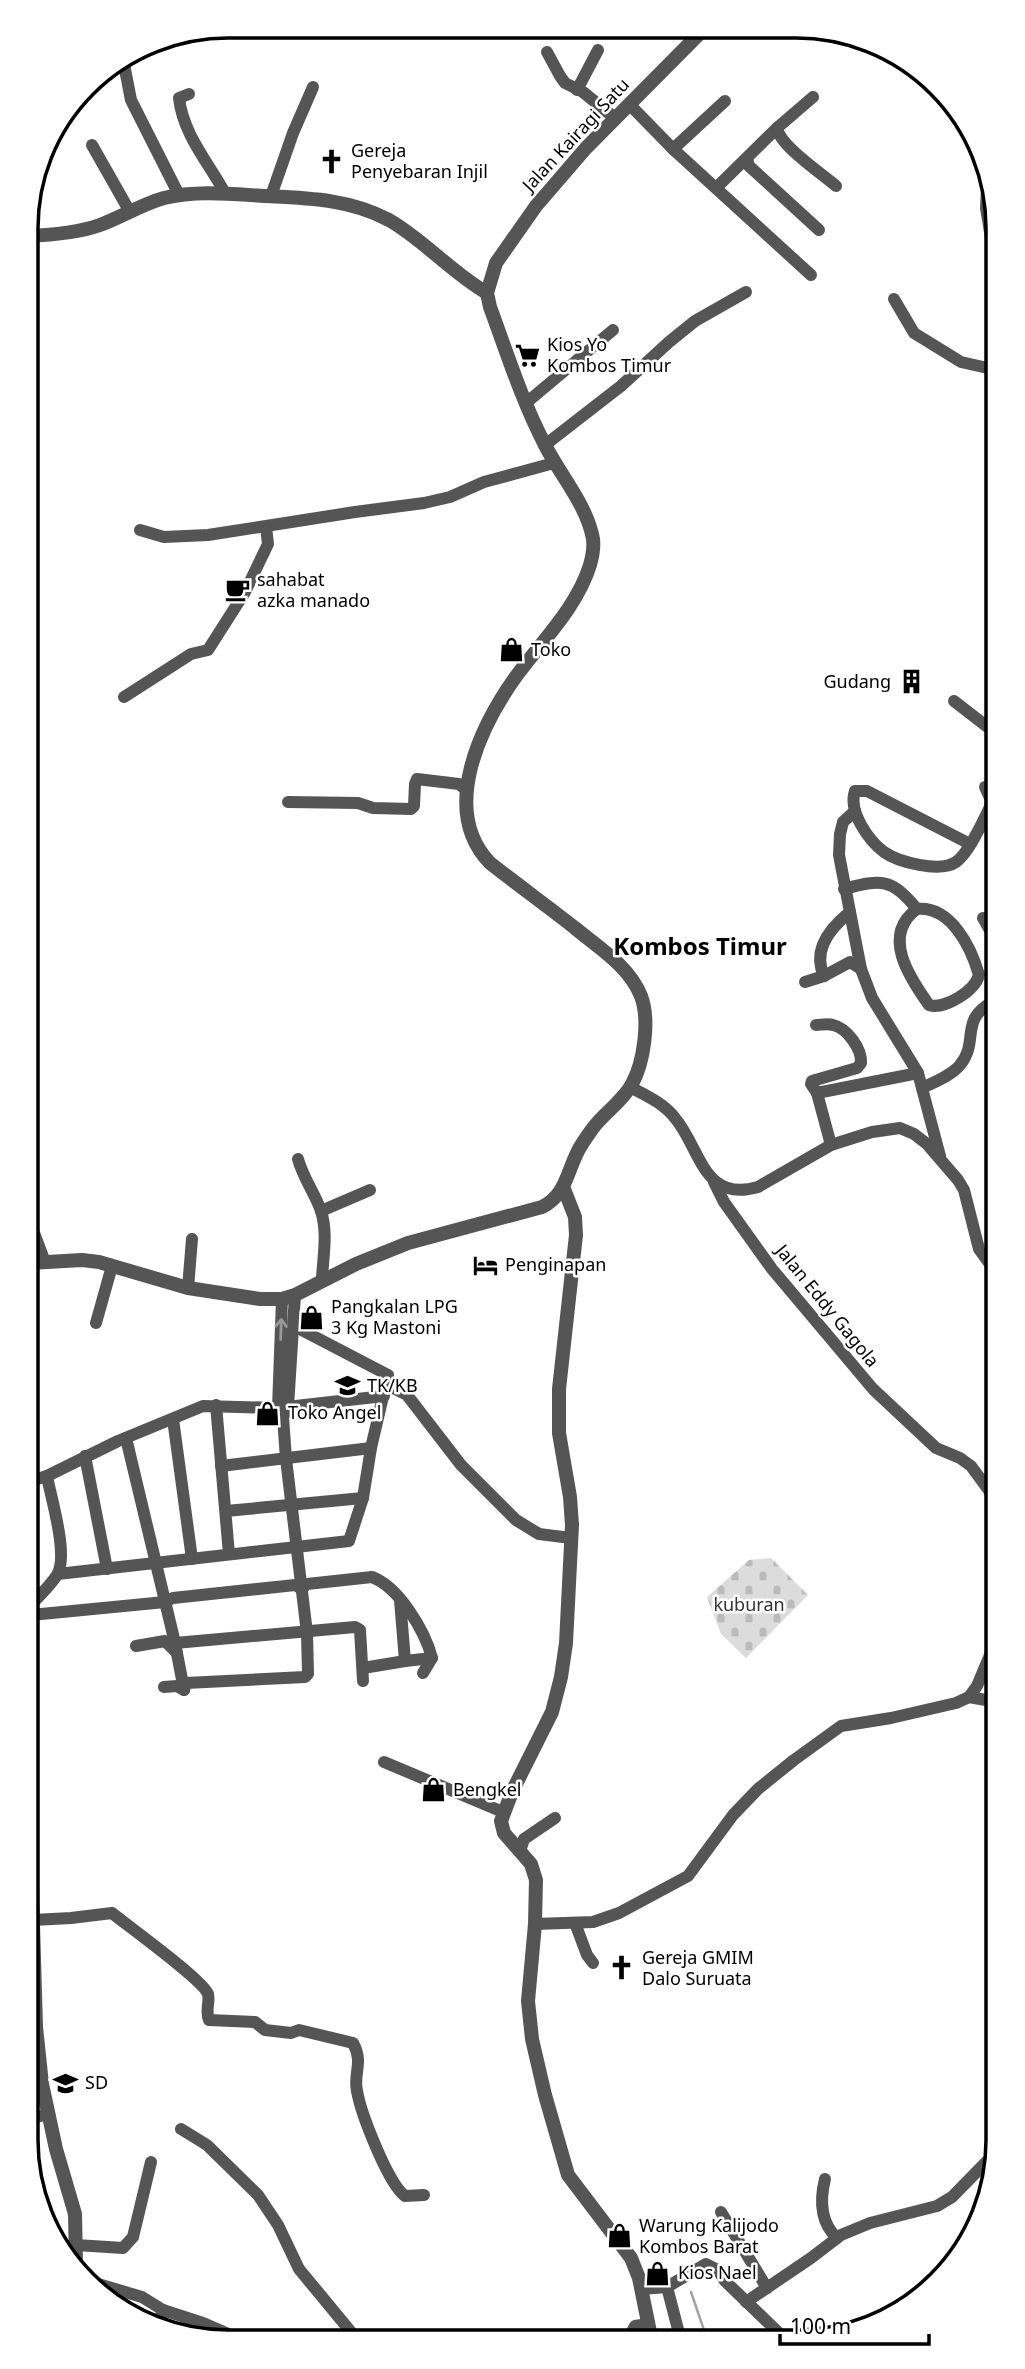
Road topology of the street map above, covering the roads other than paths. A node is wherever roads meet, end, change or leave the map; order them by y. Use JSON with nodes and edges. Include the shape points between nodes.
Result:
{"nodes":[{"id":1,"x":695,"y":38,"type":"edge"},
{"id":2,"x":598,"y":50,"type":"dead end"},
{"id":3,"x":547,"y":52,"type":"dead end"},
{"id":4,"x":125,"y":70,"type":"edge"},
{"id":5,"x":313,"y":87,"type":"dead end"},
{"id":6,"x":577,"y":90,"type":"junction"},
{"id":7,"x":189,"y":94,"type":"dead end"},
{"id":8,"x":813,"y":97,"type":"dead end"},
{"id":9,"x":725,"y":101,"type":"dead end"},
{"id":10,"x":630,"y":105,"type":"junction"},
{"id":11,"x":616,"y":119,"type":"junction"},
{"id":12,"x":777,"y":128,"type":"junction"},
{"id":13,"x":92,"y":145,"type":"dead end"},
{"id":14,"x":673,"y":149,"type":"junction"},
{"id":15,"x":747,"y":159,"type":"junction"},
{"id":16,"x":836,"y":186,"type":"dead end"},
{"id":17,"x":716,"y":188,"type":"junction"},
{"id":18,"x":225,"y":193,"type":"junction"},
{"id":19,"x":179,"y":195,"type":"junction"},
{"id":20,"x":271,"y":196,"type":"junction"},
{"id":21,"x":130,"y":212,"type":"junction"},
{"id":22,"x":819,"y":230,"type":"dead end"},
{"id":23,"x":39,"y":235,"type":"edge"},
{"id":24,"x":811,"y":275,"type":"dead end"},
{"id":25,"x":746,"y":292,"type":"dead end"},
{"id":26,"x":487,"y":293,"type":"junction"},
{"id":27,"x":894,"y":299,"type":"dead end"},
{"id":28,"x":613,"y":330,"type":"dead end"},
{"id":29,"x":986,"y":368,"type":"edge"},
{"id":30,"x":526,"y":404,"type":"junction"},
{"id":31,"x":545,"y":445,"type":"junction"},
{"id":32,"x":554,"y":463,"type":"junction"},
{"id":33,"x":266,"y":527,"type":"junction"},
{"id":34,"x":140,"y":530,"type":"dead end"},
{"id":35,"x":124,"y":697,"type":"dead end"},
{"id":36,"x":954,"y":701,"type":"dead end"},
{"id":37,"x":986,"y":726,"type":"edge"},
{"id":38,"x":466,"y":790,"type":"junction"},
{"id":39,"x":288,"y":802,"type":"dead end"},
{"id":40,"x":855,"y":811,"type":"junction"},
{"id":41,"x":986,"y":814,"type":"edge"},
{"id":42,"x":970,"y":844,"type":"junction"},
{"id":43,"x":844,"y":889,"type":"junction"},
{"id":44,"x":917,"y":909,"type":"junction"},
{"id":45,"x":850,"y":912,"type":"junction"},
{"id":46,"x":984,"y":918,"type":"dead end"},
{"id":47,"x":986,"y":922,"type":"edge"},
{"id":48,"x":861,"y":969,"type":"junction"},
{"id":49,"x":824,"y":976,"type":"junction"},
{"id":50,"x":805,"y":982,"type":"dead end"},
{"id":51,"x":986,"y":1007,"type":"edge"},
{"id":52,"x":816,"y":1025,"type":"dead end"},
{"id":53,"x":918,"y":1073,"type":"junction"},
{"id":54,"x":630,"y":1087,"type":"junction"},
{"id":55,"x":922,"y":1088,"type":"junction"},
{"id":56,"x":817,"y":1093,"type":"junction"},
{"id":57,"x":932,"y":1126,"type":"junction"},
{"id":58,"x":914,"y":1134,"type":"junction"},
{"id":59,"x":831,"y":1145,"type":"junction"},
{"id":60,"x":940,"y":1157,"type":"junction"},
{"id":61,"x":298,"y":1159,"type":"dead end"},
{"id":62,"x":714,"y":1182,"type":"junction"},
{"id":63,"x":564,"y":1189,"type":"junction"},
{"id":64,"x":370,"y":1190,"type":"dead end"},
{"id":65,"x":321,"y":1211,"type":"junction"},
{"id":66,"x":192,"y":1239,"type":"dead end"},
{"id":67,"x":986,"y":1259,"type":"edge"},
{"id":68,"x":39,"y":1262,"type":"edge"},
{"id":69,"x":112,"y":1266,"type":"junction"},
{"id":70,"x":322,"y":1279,"type":"junction"},
{"id":71,"x":188,"y":1288,"type":"junction"},
{"id":72,"x":288,"y":1297,"type":"junction"},
{"id":73,"x":96,"y":1323,"type":"dead end"},
{"id":74,"x":294,"y":1326,"type":"junction"},
{"id":75,"x":286,"y":1358,"type":"junction"},
{"id":76,"x":386,"y":1391,"type":"junction"},
{"id":77,"x":216,"y":1405,"type":"junction"},
{"id":78,"x":283,"y":1411,"type":"junction"},
{"id":79,"x":173,"y":1419,"type":"junction"},
{"id":80,"x":126,"y":1438,"type":"junction"},
{"id":81,"x":371,"y":1448,"type":"junction"},
{"id":82,"x":85,"y":1456,"type":"junction"},
{"id":83,"x":286,"y":1459,"type":"junction"},
{"id":84,"x":221,"y":1466,"type":"junction"},
{"id":85,"x":47,"y":1476,"type":"junction"},
{"id":86,"x":39,"y":1478,"type":"edge"},
{"id":87,"x":986,"y":1486,"type":"edge"},
{"id":88,"x":363,"y":1498,"type":"junction"},
{"id":89,"x":291,"y":1503,"type":"junction"},
{"id":90,"x":226,"y":1511,"type":"junction"},
{"id":91,"x":571,"y":1538,"type":"junction"},
{"id":92,"x":297,"y":1548,"type":"junction"},
{"id":93,"x":229,"y":1554,"type":"junction"},
{"id":94,"x":192,"y":1559,"type":"junction"},
{"id":95,"x":155,"y":1564,"type":"junction"},
{"id":96,"x":107,"y":1569,"type":"junction"},
{"id":97,"x":58,"y":1574,"type":"junction"},
{"id":98,"x":302,"y":1589,"type":"junction"},
{"id":99,"x":39,"y":1596,"type":"edge"},
{"id":100,"x":400,"y":1600,"type":"junction"},
{"id":101,"x":165,"y":1602,"type":"junction"},
{"id":102,"x":39,"y":1614,"type":"edge"},
{"id":103,"x":307,"y":1633,"type":"junction"},
{"id":104,"x":136,"y":1646,"type":"dead end"},
{"id":105,"x":176,"y":1648,"type":"junction"},
{"id":106,"x":432,"y":1658,"type":"junction"},
{"id":107,"x":405,"y":1661,"type":"junction"},
{"id":108,"x":986,"y":1665,"type":"edge"},
{"id":109,"x":423,"y":1673,"type":"dead end"},
{"id":110,"x":164,"y":1687,"type":"dead end"},
{"id":111,"x":184,"y":1690,"type":"junction"},
{"id":112,"x":969,"y":1697,"type":"junction"},
{"id":113,"x":986,"y":1700,"type":"edge"},
{"id":114,"x":384,"y":1762,"type":"dead end"},
{"id":115,"x":503,"y":1812,"type":"junction"},
{"id":116,"x":555,"y":1818,"type":"dead end"},
{"id":117,"x":520,"y":1851,"type":"junction"},
{"id":118,"x":39,"y":1920,"type":"edge"},
{"id":119,"x":575,"y":1923,"type":"junction"},
{"id":120,"x":535,"y":1924,"type":"junction"},
{"id":121,"x":593,"y":1963,"type":"dead end"},
{"id":122,"x":39,"y":2066,"type":"edge"},
{"id":123,"x":48,"y":2114,"type":"junction"},
{"id":124,"x":39,"y":2116,"type":"edge"},
{"id":125,"x":181,"y":2129,"type":"dead end"},
{"id":126,"x":151,"y":2162,"type":"dead end"},
{"id":127,"x":985,"y":2163,"type":"edge"},
{"id":128,"x":825,"y":2179,"type":"dead end"},
{"id":129,"x":424,"y":2195,"type":"dead end"},
{"id":130,"x":721,"y":2212,"type":"dead end"},
{"id":131,"x":837,"y":2238,"type":"junction"},
{"id":132,"x":76,"y":2245,"type":"junction"},
{"id":133,"x":76,"y":2253,"type":"edge"},
{"id":134,"x":108,"y":2287,"type":"edge"},
{"id":135,"x":667,"y":2287,"type":"junction"},
{"id":136,"x":768,"y":2288,"type":"junction"},
{"id":137,"x":642,"y":2289,"type":"junction"},
{"id":138,"x":746,"y":2302,"type":"junction"},
{"id":139,"x":163,"y":2310,"type":"junction"},
{"id":140,"x":160,"y":2317,"type":"edge"},
{"id":141,"x":219,"y":2330,"type":"edge"},
{"id":142,"x":349,"y":2330,"type":"edge"},
{"id":143,"x":649,"y":2330,"type":"edge"},
{"id":144,"x":678,"y":2330,"type":"edge"},
{"id":145,"x":776,"y":2330,"type":"edge"}],
"edges":[{"from":1,"to":10,"type":"street","name":"Jalan Kairagi Satu"},
{"from":2,"to":6,"type":"street"},
{"from":3,"to":6,"type":"street","via":[[560,76]]},
{"from":4,"to":19,"type":"street","via":[[131,100]]},
{"from":5,"to":20,"type":"street"},
{"from":6,"to":11,"type":"street"},
{"from":7,"to":18,"type":"street","via":[[179,98],[184,119]]},
{"from":8,"to":12,"type":"street"},
{"from":9,"to":14,"type":"street"},
{"from":10,"to":11,"type":"street","name":"Jalan Kairagi Satu"},
{"from":10,"to":14,"type":"street"},
{"from":11,"to":26,"type":"street","name":"Jalan Kairagi Satu","via":[[573,162],[508,243]]},
{"from":12,"to":15,"type":"street"},
{"from":12,"to":16,"type":"street","via":[[792,149]]},
{"from":13,"to":21,"type":"street"},
{"from":14,"to":17,"type":"street"},
{"from":15,"to":17,"type":"street"},
{"from":15,"to":22,"type":"street","via":[[749,166]]},
{"from":17,"to":24,"type":"street"},
{"from":18,"to":19,"type":"street"},
{"from":18,"to":20,"type":"street"},
{"from":19,"to":21,"type":"street"},
{"from":20,"to":26,"type":"street","via":[[324,199],[366,209],[390,221]]},
{"from":21,"to":23,"type":"street","via":[[99,226]]},
{"from":25,"to":31,"type":"street","via":[[695,321]]},
{"from":26,"to":30,"type":"street"},
{"from":27,"to":29,"type":"street","via":[[914,333],[961,362]]},
{"from":28,"to":30,"type":"street"},
{"from":30,"to":31,"type":"street"},
{"from":31,"to":32,"type":"street"},
{"from":32,"to":33,"type":"street","via":[[484,482],[437,501]]},
{"from":32,"to":38,"type":"street","via":[[584,515],[593,540],[591,562],[570,606],[516,676],[488,724]]},
{"from":33,"to":34,"type":"street","via":[[180,537]]},
{"from":33,"to":35,"type":"street","via":[[268,544],[245,592],[208,650],[191,653]]},
{"from":36,"to":37,"type":"street"},
{"from":38,"to":39,"type":"street","via":[[459,784],[420,778],[411,809]]},
{"from":38,"to":54,"type":"street","via":[[470,835],[478,851],[618,962],[640,994],[644,1007],[642,1056]]},
{"from":40,"to":42,"type":"street","via":[[855,791],[867,791]]},
{"from":40,"to":42,"type":"street","via":[[878,847],[905,860],[930,867],[954,864]]},
{"from":40,"to":43,"type":"street","via":[[843,822],[840,834]]},
{"from":41,"to":42,"type":"street"},
{"from":43,"to":44,"type":"street","via":[[884,882]]},
{"from":43,"to":45,"type":"street"},
{"from":44,"to":44,"type":"street","via":[[930,909],[950,920],[979,975],[973,986],[940,1006],[929,1005],[918,989],[900,947],[901,926]]},
{"from":45,"to":48,"type":"street"},
{"from":45,"to":49,"type":"street","via":[[835,924],[820,952]]},
{"from":46,"to":47,"type":"street"},
{"from":48,"to":49,"type":"street","via":[[850,962]]},
{"from":48,"to":53,"type":"street","via":[[872,998]]},
{"from":49,"to":50,"type":"street"},
{"from":51,"to":55,"type":"street","via":[[972,1020],[962,1063]]},
{"from":52,"to":56,"type":"street","via":[[842,1029],[862,1056],[857,1068],[811,1081]]},
{"from":53,"to":55,"type":"street"},
{"from":53,"to":56,"type":"street"},
{"from":54,"to":62,"type":"street","name":"Jalan Eddy Gagola","via":[[654,1099],[677,1120]]},
{"from":54,"to":63,"type":"street","via":[[591,1130]]},
{"from":55,"to":57,"type":"street"},
{"from":56,"to":59,"type":"street"},
{"from":57,"to":58,"type":"street"},
{"from":57,"to":60,"type":"street"},
{"from":58,"to":59,"type":"street","via":[[886,1129]]},
{"from":58,"to":60,"type":"street"},
{"from":59,"to":62,"type":"street","via":[[758,1187],[733,1190]]},
{"from":60,"to":67,"type":"street","via":[[964,1190],[979,1250]]},
{"from":61,"to":65,"type":"street"},
{"from":62,"to":87,"type":"street","name":"Jalan Eddy Gagola","via":[[772,1269],[873,1389],[936,1448],[971,1466]]},
{"from":63,"to":70,"type":"street","via":[[542,1207],[408,1244]]},
{"from":63,"to":91,"type":"street","via":[[575,1217],[576,1235],[559,1389],[559,1433],[570,1497]]},
{"from":64,"to":65,"type":"street"},
{"from":65,"to":70,"type":"street"},
{"from":66,"to":71,"type":"street"},
{"from":68,"to":69,"type":"street","via":[[82,1260]]},
{"from":69,"to":71,"type":"street"},
{"from":69,"to":73,"type":"street"},
{"from":70,"to":72,"type":"street"},
{"from":71,"to":72,"type":"street","via":[[260,1298]]},
{"from":72,"to":74,"type":"street"},
{"from":75,"to":72,"type":"street","one_way":true},
{"from":74,"to":75,"type":"street"},
{"from":74,"to":76,"type":"street","via":[[388,1375]]},
{"from":75,"to":78,"type":"street"},
{"from":76,"to":78,"type":"street"},
{"from":76,"to":81,"type":"street"},
{"from":76,"to":91,"type":"street","via":[[407,1395],[461,1465],[516,1520],[539,1534]]},
{"from":77,"to":78,"type":"street"},
{"from":77,"to":79,"type":"street"},
{"from":77,"to":84,"type":"street"},
{"from":78,"to":83,"type":"street"},
{"from":79,"to":80,"type":"street"},
{"from":79,"to":94,"type":"street"},
{"from":80,"to":82,"type":"street"},
{"from":80,"to":95,"type":"street"},
{"from":81,"to":83,"type":"street"},
{"from":81,"to":88,"type":"street"},
{"from":82,"to":85,"type":"street"},
{"from":82,"to":96,"type":"street"},
{"from":83,"to":84,"type":"street"},
{"from":83,"to":89,"type":"street"},
{"from":84,"to":90,"type":"street"},
{"from":85,"to":86,"type":"street"},
{"from":85,"to":97,"type":"street","via":[[59,1536]]},
{"from":88,"to":89,"type":"street"},
{"from":88,"to":92,"type":"street","via":[[349,1541]]},
{"from":89,"to":90,"type":"street"},
{"from":89,"to":92,"type":"street"},
{"from":90,"to":93,"type":"street"},
{"from":91,"to":115,"type":"street","via":[[561,1677],[552,1712]]},
{"from":92,"to":93,"type":"street"},
{"from":92,"to":98,"type":"street"},
{"from":93,"to":94,"type":"street"},
{"from":94,"to":95,"type":"street"},
{"from":95,"to":96,"type":"street"},
{"from":95,"to":101,"type":"street"},
{"from":96,"to":97,"type":"street"},
{"from":97,"to":99,"type":"street"},
{"from":98,"to":100,"type":"street","via":[[307,1584],[372,1577]]},
{"from":98,"to":101,"type":"street","via":[[295,1585]]},
{"from":98,"to":103,"type":"street"},
{"from":100,"to":106,"type":"street","via":[[416,1619]]},
{"from":100,"to":107,"type":"street"},
{"from":101,"to":102,"type":"street"},
{"from":101,"to":105,"type":"street"},
{"from":103,"to":105,"type":"street"},
{"from":103,"to":107,"type":"street","via":[[358,1627],[363,1675]]},
{"from":103,"to":111,"type":"street","via":[[309,1670],[305,1677],[186,1683]]},
{"from":104,"to":105,"type":"street","via":[[165,1641]]},
{"from":105,"to":111,"type":"street"},
{"from":106,"to":107,"type":"street"},
{"from":106,"to":109,"type":"street"},
{"from":108,"to":112,"type":"street"},
{"from":110,"to":111,"type":"street"},
{"from":112,"to":113,"type":"street"},
{"from":112,"to":119,"type":"street","via":[[841,1726],[758,1789],[688,1876],[619,1913]]},
{"from":114,"to":115,"type":"street"},
{"from":115,"to":117,"type":"street","via":[[504,1833]]},
{"from":116,"to":117,"type":"street","via":[[524,1839]]},
{"from":117,"to":120,"type":"street","via":[[536,1880]]},
{"from":118,"to":129,"type":"street","via":[[112,1913],[203,1987],[208,2020],[255,2022],[265,2030],[299,2030],[354,2043],[360,2055],[356,2089],[382,2161],[397,2190],[405,2196]]},
{"from":119,"to":120,"type":"street"},
{"from":119,"to":121,"type":"street"},
{"from":120,"to":137,"type":"street","via":[[528,2001],[532,2039],[568,2175],[631,2258]]},
{"from":122,"to":123,"type":"street"},
{"from":123,"to":124,"type":"street"},
{"from":123,"to":132,"type":"street","via":[[75,2214]]},
{"from":125,"to":142,"type":"street","via":[[207,2145],[258,2195],[299,2269]]},
{"from":126,"to":132,"type":"street","via":[[132,2237],[123,2248]]},
{"from":127,"to":131,"type":"street","via":[[937,2206],[870,2223]]},
{"from":128,"to":131,"type":"street","via":[[823,2216]]},
{"from":130,"to":136,"type":"street"},
{"from":131,"to":136,"type":"street"},
{"from":132,"to":133,"type":"street"},
{"from":134,"to":139,"type":"street","via":[[142,2297]]},
{"from":135,"to":137,"type":"street"},
{"from":135,"to":138,"type":"street","via":[[706,2264],[718,2270]]},
{"from":135,"to":144,"type":"street"},
{"from":136,"to":138,"type":"street"},
{"from":137,"to":143,"type":"street"},
{"from":138,"to":145,"type":"street"},
{"from":139,"to":140,"type":"street"},
{"from":139,"to":141,"type":"street"}]}
